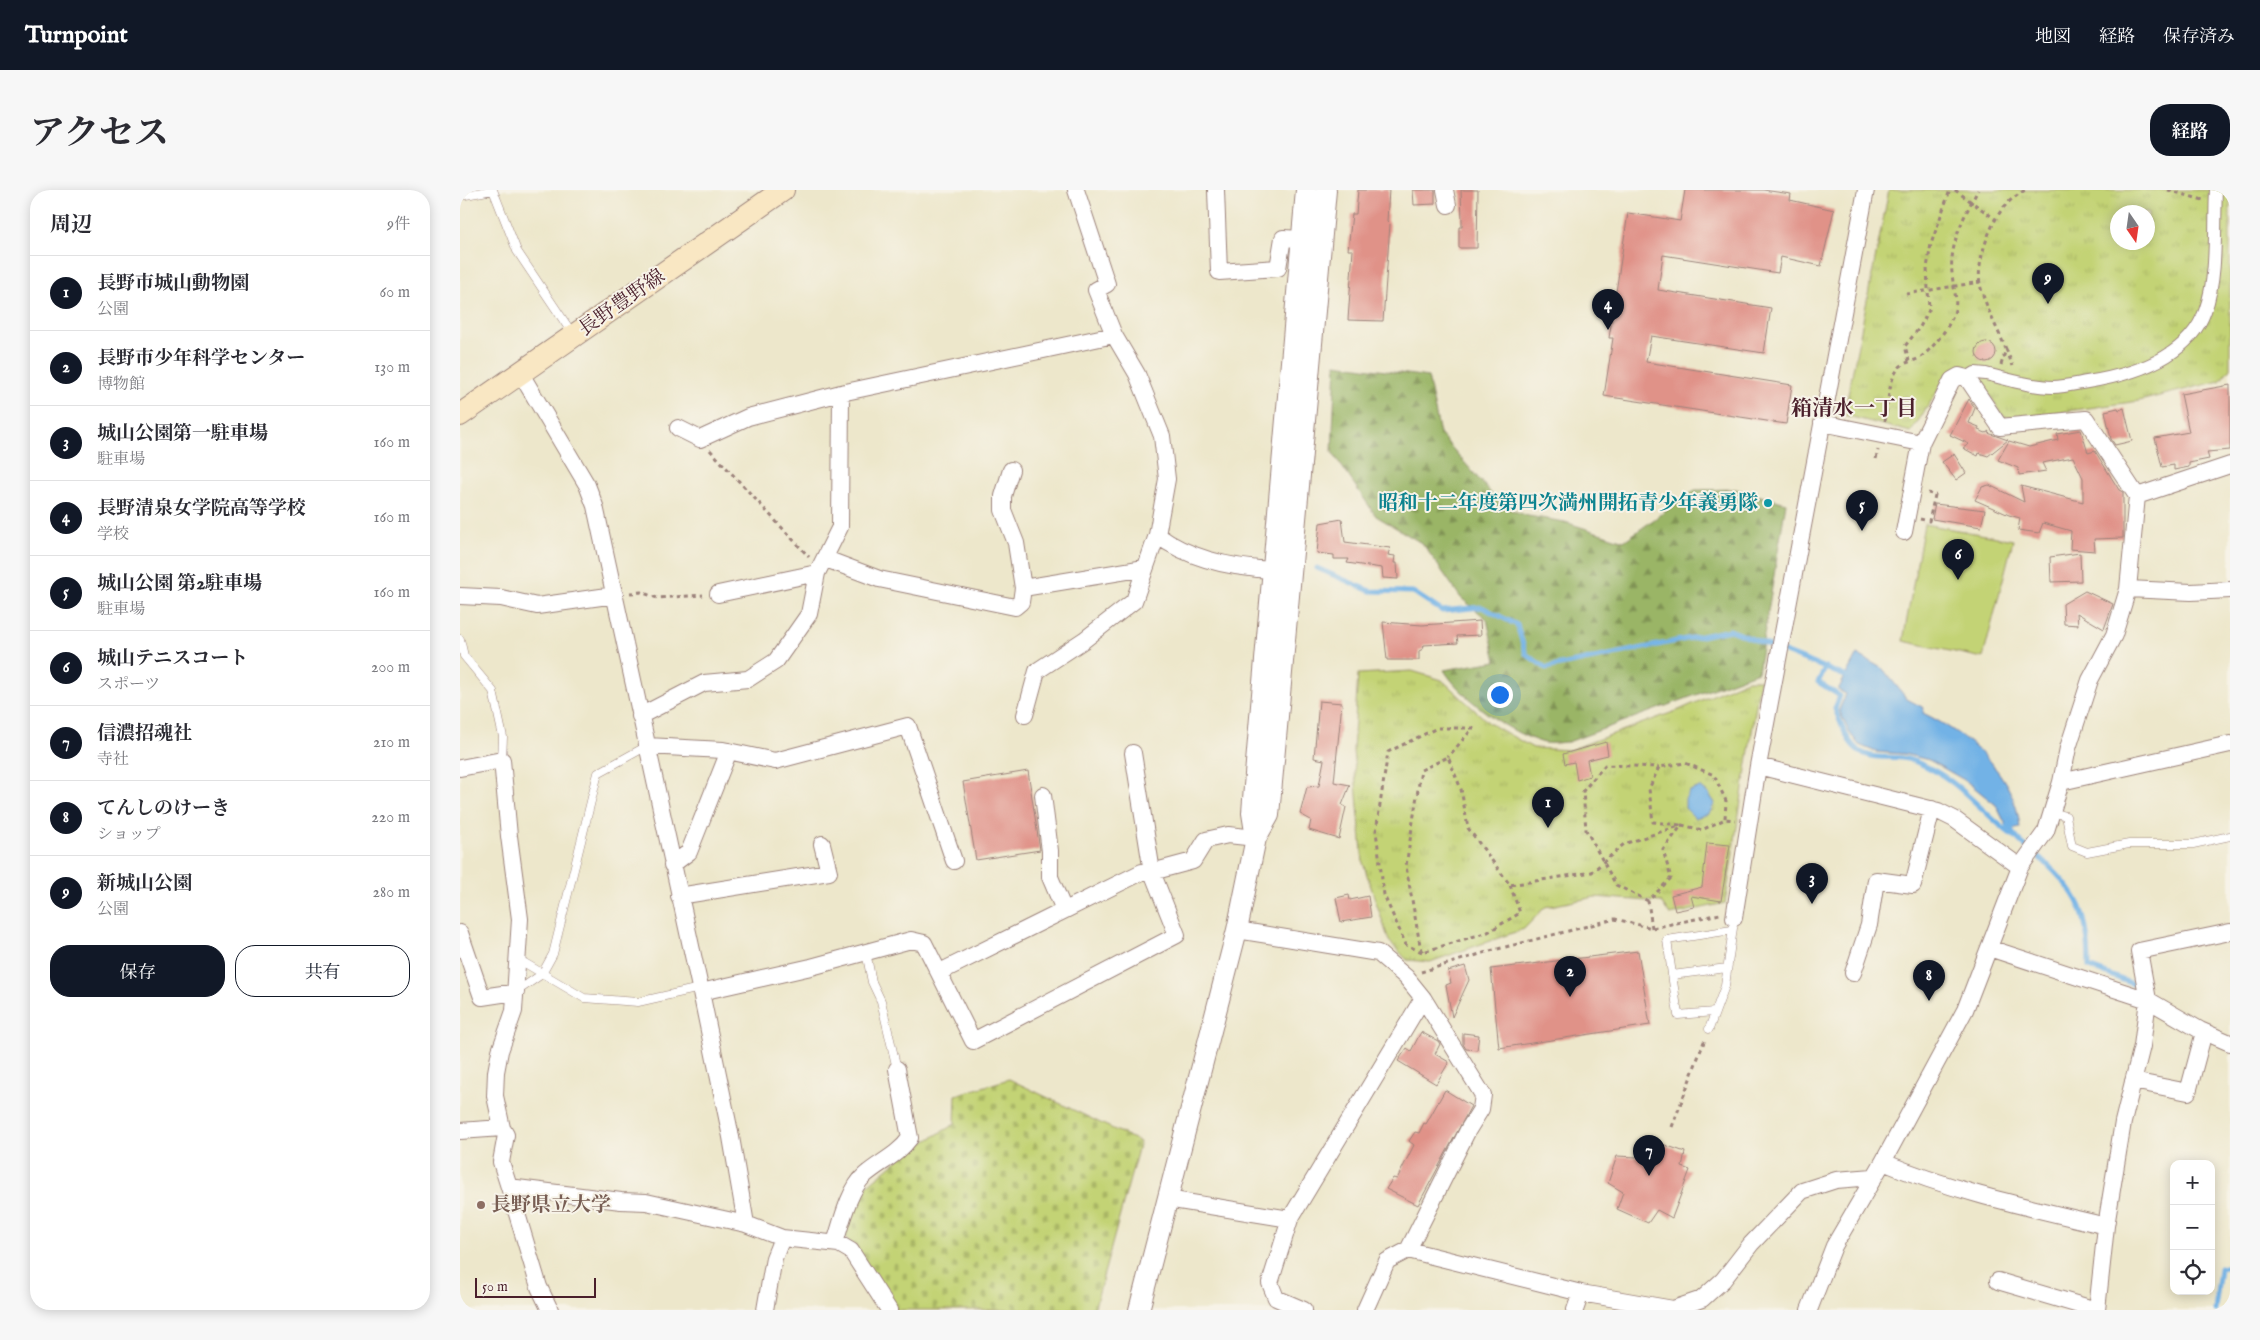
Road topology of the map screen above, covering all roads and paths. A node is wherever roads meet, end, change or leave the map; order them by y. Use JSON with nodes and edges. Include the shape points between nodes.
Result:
{"nodes":[{"id":1,"x":1076,"y":190,"type":"edge"},
{"id":2,"x":1216,"y":190,"type":"edge"},
{"id":3,"x":1306,"y":190,"type":"edge"},
{"id":4,"x":1326,"y":190,"type":"edge"},
{"id":5,"x":1866,"y":190,"type":"edge"},
{"id":6,"x":1950,"y":190,"type":"edge"},
{"id":7,"x":1955,"y":190,"type":"edge"},
{"id":8,"x":1978,"y":190,"type":"edge"},
{"id":9,"x":2025,"y":190,"type":"edge"},
{"id":10,"x":2168,"y":190,"type":"edge"},
{"id":11,"x":2216,"y":190,"type":"edge"},
{"id":12,"x":773,"y":193,"type":"edge"},
{"id":13,"x":460,"y":196,"type":"edge"},
{"id":14,"x":1971,"y":201,"type":"junction"},
{"id":15,"x":2205,"y":201,"type":"dead end"},
{"id":16,"x":1995,"y":219,"type":"junction"},
{"id":17,"x":1302,"y":239,"type":"junction"},
{"id":18,"x":1980,"y":282,"type":"junction"},
{"id":19,"x":1954,"y":286,"type":"junction"},
{"id":20,"x":1927,"y":291,"type":"junction"},
{"id":21,"x":1906,"y":294,"type":"dead end"},
{"id":22,"x":1114,"y":335,"type":"junction"},
{"id":23,"x":574,"y":336,"type":"junction"},
{"id":24,"x":2006,"y":349,"type":"junction"},
{"id":25,"x":1908,"y":361,"type":"junction"},
{"id":26,"x":521,"y":374,"type":"junction"},
{"id":27,"x":2016,"y":375,"type":"dead end"},
{"id":28,"x":1999,"y":377,"type":"junction"},
{"id":29,"x":1967,"y":378,"type":"junction"},
{"id":30,"x":841,"y":393,"type":"junction"},
{"id":31,"x":460,"y":415,"type":"edge"},
{"id":32,"x":1822,"y":423,"type":"junction"},
{"id":33,"x":678,"y":428,"type":"dead end"},
{"id":34,"x":1883,"y":429,"type":"dead end"},
{"id":35,"x":700,"y":439,"type":"junction"},
{"id":36,"x":1922,"y":443,"type":"junction"},
{"id":37,"x":2230,"y":465,"type":"edge"},
{"id":38,"x":1011,"y":470,"type":"dead end"},
{"id":39,"x":1930,"y":484,"type":"dead end"},
{"id":40,"x":2137,"y":496,"type":"junction"},
{"id":41,"x":1915,"y":518,"type":"dead end"},
{"id":42,"x":1904,"y":532,"type":"dead end"},
{"id":43,"x":1157,"y":535,"type":"junction"},
{"id":44,"x":821,"y":567,"type":"junction"},
{"id":45,"x":1145,"y":568,"type":"junction"},
{"id":46,"x":1273,"y":570,"type":"junction"},
{"id":47,"x":1023,"y":588,"type":"junction"},
{"id":48,"x":2128,"y":589,"type":"junction"},
{"id":49,"x":2230,"y":590,"type":"edge"},
{"id":50,"x":718,"y":594,"type":"joint"},
{"id":51,"x":615,"y":595,"type":"junction"},
{"id":52,"x":460,"y":596,"type":"edge"},
{"id":53,"x":460,"y":639,"type":"edge"},
{"id":54,"x":1025,"y":715,"type":"dead end"},
{"id":55,"x":640,"y":716,"type":"junction"},
{"id":56,"x":2230,"y":744,"type":"edge"},
{"id":57,"x":647,"y":746,"type":"junction"},
{"id":58,"x":729,"y":751,"type":"junction"},
{"id":59,"x":1133,"y":753,"type":"dead end"},
{"id":60,"x":1448,"y":757,"type":"junction"},
{"id":61,"x":502,"y":760,"type":"junction"},
{"id":62,"x":1758,"y":766,"type":"junction"},
{"id":63,"x":1659,"y":767,"type":"junction"},
{"id":64,"x":460,"y":768,"type":"edge"},
{"id":65,"x":2061,"y":782,"type":"junction"},
{"id":66,"x":1043,"y":795,"type":"dead end"},
{"id":67,"x":1932,"y":809,"type":"junction"},
{"id":68,"x":2052,"y":812,"type":"junction"},
{"id":69,"x":1725,"y":819,"type":"junction"},
{"id":70,"x":1748,"y":822,"type":"junction"},
{"id":71,"x":1682,"y":825,"type":"junction"},
{"id":72,"x":2230,"y":836,"type":"edge"},
{"id":73,"x":1256,"y":838,"type":"junction"},
{"id":74,"x":822,"y":844,"type":"dead end"},
{"id":75,"x":954,"y":861,"type":"dead end"},
{"id":76,"x":1603,"y":862,"type":"junction"},
{"id":77,"x":672,"y":865,"type":"junction"},
{"id":78,"x":2020,"y":868,"type":"junction"},
{"id":79,"x":1152,"y":872,"type":"junction"},
{"id":80,"x":1510,"y":885,"type":"junction"},
{"id":81,"x":679,"y":896,"type":"junction"},
{"id":82,"x":1648,"y":901,"type":"junction"},
{"id":83,"x":1064,"y":910,"type":"junction"},
{"id":84,"x":1734,"y":920,"type":"junction"},
{"id":85,"x":1652,"y":928,"type":"junction"},
{"id":86,"x":1237,"y":930,"type":"junction"},
{"id":87,"x":2230,"y":932,"type":"edge"},
{"id":88,"x":460,"y":933,"type":"edge"},
{"id":89,"x":1989,"y":948,"type":"junction"},
{"id":90,"x":866,"y":952,"type":"junction"},
{"id":91,"x":1423,"y":952,"type":"junction"},
{"id":92,"x":518,"y":959,"type":"junction"},
{"id":93,"x":1727,"y":968,"type":"junction"},
{"id":94,"x":940,"y":972,"type":"junction"},
{"id":95,"x":1853,"y":973,"type":"dead end"},
{"id":96,"x":542,"y":974,"type":"junction"},
{"id":97,"x":1672,"y":976,"type":"junction"},
{"id":98,"x":1406,"y":977,"type":"junction"},
{"id":99,"x":700,"y":990,"type":"junction"},
{"id":100,"x":516,"y":992,"type":"junction"},
{"id":101,"x":1423,"y":998,"type":"junction"},
{"id":102,"x":2148,"y":1000,"type":"junction"},
{"id":103,"x":1714,"y":1012,"type":"junction"},
{"id":104,"x":1709,"y":1029,"type":"joint"},
{"id":105,"x":2204,"y":1032,"type":"junction"},
{"id":106,"x":2230,"y":1043,"type":"edge"},
{"id":107,"x":897,"y":1069,"type":"joint"},
{"id":108,"x":2133,"y":1080,"type":"junction"},
{"id":109,"x":1672,"y":1127,"type":"dead end"},
{"id":110,"x":502,"y":1128,"type":"junction"},
{"id":111,"x":460,"y":1130,"type":"edge"},
{"id":112,"x":1883,"y":1162,"type":"junction"},
{"id":113,"x":1873,"y":1177,"type":"junction"},
{"id":114,"x":509,"y":1187,"type":"junction"},
{"id":115,"x":1167,"y":1199,"type":"junction"},
{"id":116,"x":1290,"y":1219,"type":"junction"},
{"id":117,"x":746,"y":1224,"type":"junction"},
{"id":118,"x":2106,"y":1226,"type":"junction"},
{"id":119,"x":782,"y":1238,"type":"junction"},
{"id":120,"x":835,"y":1243,"type":"junction"},
{"id":121,"x":1408,"y":1250,"type":"junction"},
{"id":122,"x":1998,"y":1281,"type":"dead end"},
{"id":123,"x":1581,"y":1294,"type":"junction"},
{"id":124,"x":1673,"y":1309,"type":"edge"},
{"id":125,"x":550,"y":1310,"type":"edge"},
{"id":126,"x":765,"y":1310,"type":"edge"},
{"id":127,"x":889,"y":1310,"type":"edge"},
{"id":128,"x":1139,"y":1310,"type":"edge"},
{"id":129,"x":1304,"y":1310,"type":"edge"},
{"id":130,"x":1365,"y":1310,"type":"edge"},
{"id":131,"x":1575,"y":1310,"type":"edge"},
{"id":132,"x":1809,"y":1310,"type":"edge"},
{"id":133,"x":2096,"y":1310,"type":"edge"}],
"edges":[{"from":1,"to":22,"type":"street","via":[[1107,284],[1096,290]]},
{"from":2,"to":17,"type":"street","via":[[1219,272],[1278,268],[1284,238]]},
{"from":3,"to":17,"type":"street"},
{"from":4,"to":73,"type":"street","via":[[1269,815]]},
{"from":5,"to":32,"type":"street"},
{"from":6,"to":20,"type":"path","via":[[1931,244]]},
{"from":7,"to":14,"type":"path"},
{"from":8,"to":14,"type":"path"},
{"from":9,"to":16,"type":"path","via":[[2011,199]]},
{"from":10,"to":15,"type":"path"},
{"from":11,"to":28,"type":"street","via":[[2212,287],[2205,312],[2192,333],[2170,354],[2143,369],[2072,385],[2052,387]]},
{"from":12,"to":23,"type":"main road","name":"長野豊野線"},
{"from":13,"to":23,"type":"lane","via":[[493,190],[517,251]]},
{"from":14,"to":16,"type":"path"},
{"from":14,"to":19,"type":"path","via":[[1958,233],[1951,272]]},
{"from":16,"to":18,"type":"path","via":[[1982,258]]},
{"from":17,"to":46,"type":"street"},
{"from":18,"to":19,"type":"path"},
{"from":18,"to":24,"type":"path"},
{"from":19,"to":20,"type":"path"},
{"from":19,"to":25,"type":"path","via":[[1956,308],[1950,323],[1920,358]]},
{"from":20,"to":21,"type":"path"},
{"from":20,"to":25,"type":"path","via":[[1929,310],[1905,346]]},
{"from":22,"to":30,"type":"street"},
{"from":22,"to":43,"type":"street","via":[[1137,374],[1162,436],[1167,479]]},
{"from":23,"to":26,"type":"main road","name":"長野豊野線"},
{"from":24,"to":27,"type":"path"},
{"from":24,"to":28,"type":"path"},
{"from":25,"to":34,"type":"path","via":[[1898,368],[1892,380]]},
{"from":26,"to":31,"type":"main road","name":"長野豊野線"},
{"from":26,"to":51,"type":"street","via":[[587,485]]},
{"from":28,"to":29,"type":"street","via":[[1975,373]]},
{"from":29,"to":36,"type":"street","via":[[1959,376],[1952,380]]},
{"from":29,"to":40,"type":"street","via":[[2000,427],[2086,418]]},
{"from":30,"to":35,"type":"street","via":[[748,417]]},
{"from":30,"to":44,"type":"street","via":[[840,527]]},
{"from":32,"to":36,"type":"street"},
{"from":32,"to":62,"type":"street"},
{"from":33,"to":35,"type":"street"},
{"from":35,"to":44,"type":"path"},
{"from":36,"to":42,"type":"street"},
{"from":37,"to":40,"type":"street"},
{"from":38,"to":47,"type":"street","via":[[1003,496],[1003,510],[1016,544]]},
{"from":39,"to":41,"type":"path","via":[[1928,493],[1935,495],[1929,520]]},
{"from":40,"to":48,"type":"street"},
{"from":43,"to":45,"type":"street"},
{"from":43,"to":46,"type":"street","via":[[1173,547],[1242,568]]},
{"from":44,"to":47,"type":"street","via":[[1015,607],[1021,602]]},
{"from":44,"to":50,"type":"street"},
{"from":44,"to":55,"type":"street","via":[[809,614],[776,661],[748,679],[704,683]]},
{"from":45,"to":47,"type":"street"},
{"from":45,"to":54,"type":"street","via":[[1134,601],[1038,670]]},
{"from":46,"to":73,"type":"street","via":[[1252,813]]},
{"from":48,"to":49,"type":"street"},
{"from":48,"to":65,"type":"street","via":[[2114,635],[2090,680],[2068,748]]},
{"from":50,"to":51,"type":"path","via":[[657,598],[641,592]]},
{"from":51,"to":52,"type":"street","via":[[537,606],[502,598]]},
{"from":51,"to":55,"type":"street"},
{"from":53,"to":61,"type":"lane","via":[[464,656],[493,692],[502,738]]},
{"from":55,"to":57,"type":"street"},
{"from":56,"to":65,"type":"street"},
{"from":57,"to":58,"type":"street"},
{"from":57,"to":77,"type":"street"},
{"from":57,"to":96,"type":"lane","via":[[598,773],[553,954]]},
{"from":58,"to":75,"type":"street","via":[[775,761],[908,726]]},
{"from":58,"to":77,"type":"street","via":[[689,852]]},
{"from":59,"to":79,"type":"street"},
{"from":60,"to":80,"type":"path","via":[[1461,789],[1468,828]]},
{"from":60,"to":91,"type":"path","via":[[1422,770],[1406,866]]},
{"from":60,"to":91,"type":"path","via":[[1473,728],[1437,728],[1388,752],[1376,831],[1384,895],[1406,946]]},
{"from":61,"to":64,"type":"street"},
{"from":61,"to":92,"type":"street","via":[[520,919]]},
{"from":62,"to":67,"type":"street"},
{"from":62,"to":70,"type":"street"},
{"from":63,"to":69,"type":"path","via":[[1685,763],[1714,775],[1726,801]]},
{"from":63,"to":71,"type":"path","via":[[1649,788],[1653,822]]},
{"from":63,"to":76,"type":"path","via":[[1605,766],[1583,791],[1586,830]]},
{"from":65,"to":68,"type":"street"},
{"from":66,"to":83,"type":"street","via":[[1050,877]]},
{"from":67,"to":78,"type":"street","via":[[1954,819]]},
{"from":67,"to":95,"type":"street","via":[[1913,885],[1876,880],[1869,924]]},
{"from":68,"to":72,"type":"lane","via":[[2066,816],[2072,846],[2087,852],[2129,844],[2193,844]]},
{"from":68,"to":78,"type":"street","via":[[2046,831]]},
{"from":69,"to":70,"type":"path"},
{"from":69,"to":71,"type":"path","via":[[1702,830]]},
{"from":70,"to":84,"type":"street"},
{"from":71,"to":76,"type":"path","via":[[1624,844]]},
{"from":71,"to":82,"type":"path","via":[[1663,850],[1671,878]]},
{"from":73,"to":79,"type":"street","via":[[1228,835],[1206,840],[1193,861]]},
{"from":73,"to":86,"type":"street"},
{"from":74,"to":81,"type":"street","via":[[829,872]]},
{"from":76,"to":80,"type":"path","via":[[1592,872]]},
{"from":76,"to":82,"type":"path","via":[[1616,885]]},
{"from":77,"to":81,"type":"street"},
{"from":78,"to":89,"type":"street"},
{"from":79,"to":83,"type":"street","via":[[1142,872]]},
{"from":79,"to":94,"type":"street","via":[[1177,935],[973,1041]]},
{"from":80,"to":91,"type":"path","via":[[1520,913],[1488,932]]},
{"from":81,"to":99,"type":"street"},
{"from":82,"to":85,"type":"path"},
{"from":83,"to":94,"type":"street"},
{"from":84,"to":85,"type":"path"},
{"from":84,"to":93,"type":"lane"},
{"from":84,"to":97,"type":"lane","via":[[1667,940]]},
{"from":85,"to":98,"type":"path","via":[[1615,919],[1490,951]]},
{"from":86,"to":98,"type":"street","via":[[1378,953]]},
{"from":86,"to":115,"type":"street"},
{"from":87,"to":102,"type":"street","via":[[2139,951]]},
{"from":88,"to":100,"type":"street","via":[[482,998]]},
{"from":89,"to":102,"type":"street"},
{"from":89,"to":112,"type":"street","via":[[1965,1010]]},
{"from":90,"to":94,"type":"street","via":[[911,940],[924,943]]},
{"from":90,"to":99,"type":"street"},
{"from":90,"to":107,"type":"lane"},
{"from":92,"to":96,"type":"lane"},
{"from":92,"to":100,"type":"street"},
{"from":93,"to":97,"type":"lane"},
{"from":93,"to":103,"type":"lane","via":[[1725,986]]},
{"from":96,"to":99,"type":"lane","via":[[584,998],[638,1002]]},
{"from":96,"to":100,"type":"lane"},
{"from":97,"to":103,"type":"lane","via":[[1678,1015]]},
{"from":98,"to":101,"type":"street"},
{"from":99,"to":117,"type":"street"},
{"from":100,"to":110,"type":"street","via":[[514,1011],[496,1072],[495,1096]]},
{"from":101,"to":116,"type":"street"},
{"from":101,"to":121,"type":"street","via":[[1483,1095],[1481,1109]]},
{"from":102,"to":105,"type":"street"},
{"from":102,"to":108,"type":"street","via":[[2142,1046]]},
{"from":103,"to":104,"type":"lane"},
{"from":104,"to":109,"type":"path"},
{"from":105,"to":106,"type":"street"},
{"from":105,"to":108,"type":"street","via":[[2188,1092]]},
{"from":107,"to":120,"type":"street","via":[[910,1138],[902,1150],[863,1176],[846,1207]]},
{"from":108,"to":118,"type":"street"},
{"from":110,"to":111,"type":"street"},
{"from":110,"to":114,"type":"street","via":[[506,1135],[502,1162]]},
{"from":112,"to":113,"type":"street"},
{"from":112,"to":118,"type":"street","via":[[1978,1195]]},
{"from":113,"to":124,"type":"street","via":[[1836,1180],[1802,1191],[1751,1244],[1723,1280],[1702,1299]]},
{"from":113,"to":132,"type":"street","via":[[1834,1246]]},
{"from":114,"to":117,"type":"street","via":[[646,1202]]},
{"from":114,"to":125,"type":"street","via":[[539,1287]]},
{"from":115,"to":116,"type":"street"},
{"from":115,"to":128,"type":"street"},
{"from":116,"to":129,"type":"street","via":[[1270,1283],[1276,1298]]},
{"from":117,"to":119,"type":"street"},
{"from":118,"to":133,"type":"street"},
{"from":119,"to":120,"type":"street"},
{"from":119,"to":126,"type":"street","via":[[774,1258]]},
{"from":120,"to":127,"type":"street","via":[[851,1251]]},
{"from":121,"to":123,"type":"street"},
{"from":121,"to":130,"type":"street","via":[[1387,1262]]},
{"from":122,"to":133,"type":"street"},
{"from":123,"to":124,"type":"street"},
{"from":123,"to":131,"type":"street"}]}
